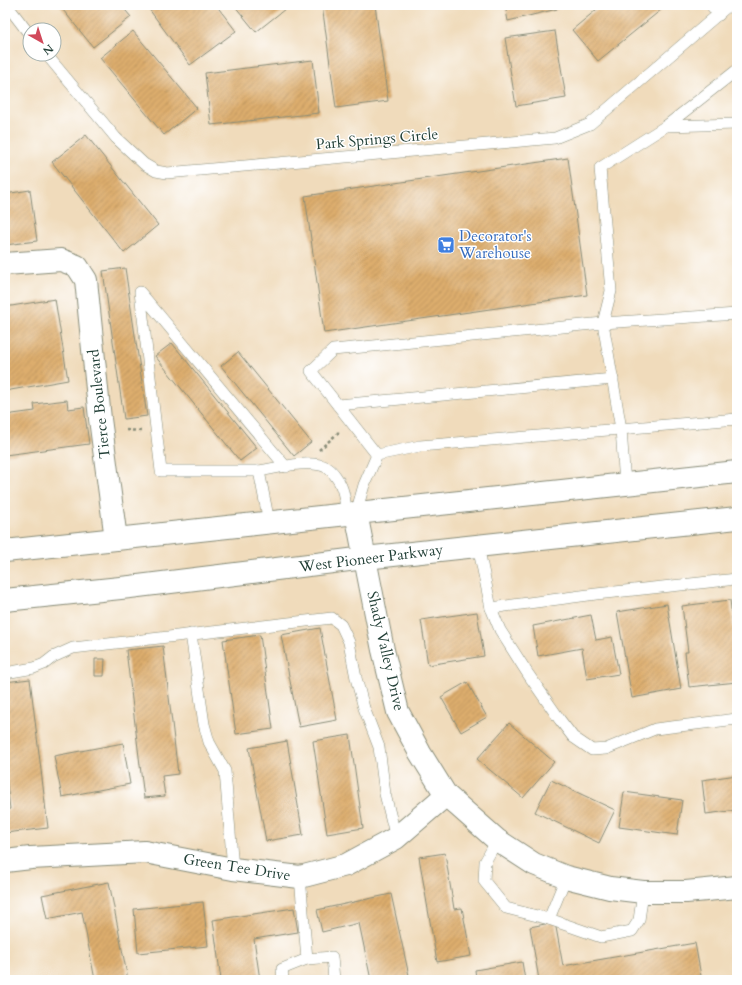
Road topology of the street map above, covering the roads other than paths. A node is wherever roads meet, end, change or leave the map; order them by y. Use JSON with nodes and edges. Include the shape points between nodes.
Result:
{"nodes":[{"id":1,"x":7,"y":5,"type":"edge"},
{"id":2,"x":711,"y":5,"type":"edge"},
{"id":3,"x":729,"y":5,"type":"edge"},
{"id":4,"x":719,"y":15,"type":"junction"},
{"id":5,"x":22,"y":25,"type":"edge"},
{"id":6,"x":53,"y":62,"type":"edge"},
{"id":7,"x":737,"y":70,"type":"edge"},
{"id":8,"x":737,"y":124,"type":"edge"},
{"id":9,"x":666,"y":126,"type":"junction"},
{"id":10,"x":5,"y":264,"type":"edge"},
{"id":11,"x":737,"y":314,"type":"edge"},
{"id":12,"x":603,"y":323,"type":"junction"},
{"id":13,"x":612,"y":379,"type":"junction"},
{"id":14,"x":338,"y":405,"type":"junction"},
{"id":15,"x":737,"y":419,"type":"edge"},
{"id":16,"x":621,"y":429,"type":"junction"},
{"id":17,"x":378,"y":455,"type":"junction"},
{"id":18,"x":286,"y":467,"type":"junction"},
{"id":19,"x":258,"y":471,"type":"junction"},
{"id":20,"x":737,"y":472,"type":"edge"},
{"id":21,"x":625,"y":484,"type":"junction"},
{"id":22,"x":352,"y":513,"type":"junction"},
{"id":23,"x":737,"y":518,"type":"edge"},
{"id":24,"x":269,"y":522,"type":"junction"},
{"id":25,"x":116,"y":539,"type":"junction"},
{"id":26,"x":478,"y":546,"type":"junction"},
{"id":27,"x":5,"y":551,"type":"edge"},
{"id":28,"x":365,"y":558,"type":"junction"},
{"id":29,"x":737,"y":579,"type":"edge"},
{"id":30,"x":5,"y":600,"type":"edge"},
{"id":31,"x":491,"y":608,"type":"junction"},
{"id":32,"x":191,"y":634,"type":"junction"},
{"id":33,"x":5,"y":673,"type":"edge"},
{"id":34,"x":737,"y":719,"type":"edge"},
{"id":35,"x":446,"y":795,"type":"junction"},
{"id":36,"x":396,"y":838,"type":"junction"},
{"id":37,"x":497,"y":840,"type":"junction"},
{"id":38,"x":5,"y":861,"type":"edge"},
{"id":39,"x":233,"y":869,"type":"junction"},
{"id":40,"x":300,"y":877,"type":"junction"},
{"id":41,"x":566,"y":877,"type":"junction"},
{"id":42,"x":737,"y":887,"type":"edge"},
{"id":43,"x":643,"y":892,"type":"junction"},
{"id":44,"x":549,"y":918,"type":"junction"},
{"id":45,"x":307,"y":959,"type":"junction"},
{"id":46,"x":283,"y":980,"type":"edge"},
{"id":47,"x":334,"y":980,"type":"edge"}],
"edges":[{"from":1,"to":5,"type":"lane"},
{"from":2,"to":4,"type":"lane"},
{"from":3,"to":4,"type":"lane","name":"Park Springs Circle"},
{"from":4,"to":6,"type":"lane","name":"Park Springs Circle","via":[[590,124],[555,138],[167,173],[156,171],[144,164],[116,138]]},
{"from":7,"to":9,"type":"lane"},
{"from":8,"to":9,"type":"lane"},
{"from":9,"to":12,"type":"lane","via":[[600,168],[611,291]]},
{"from":10,"to":25,"type":"main road","name":"Tierce Boulevard","via":[[61,260],[77,266],[86,280],[100,419]]},
{"from":11,"to":12,"type":"lane"},
{"from":12,"to":13,"type":"lane"},
{"from":12,"to":14,"type":"lane","via":[[333,350],[311,371]]},
{"from":13,"to":14,"type":"lane"},
{"from":13,"to":16,"type":"lane"},
{"from":14,"to":17,"type":"lane"},
{"from":15,"to":16,"type":"lane"},
{"from":16,"to":17,"type":"lane","via":[[420,446]]},
{"from":16,"to":21,"type":"lane"},
{"from":17,"to":22,"type":"lane"},
{"from":18,"to":19,"type":"lane"},
{"from":18,"to":19,"type":"lane","via":[[140,292],[161,471]]},
{"from":18,"to":22,"type":"lane","via":[[315,464],[328,467],[342,487]]},
{"from":19,"to":24,"type":"lane"},
{"from":20,"to":21,"type":"main road"},
{"from":21,"to":22,"type":"main road"},
{"from":22,"to":24,"type":"main road"},
{"from":22,"to":28,"type":"main road","name":"Shady Valley Drive"},
{"from":23,"to":26,"type":"main road","name":"West Pioneer Parkway"},
{"from":24,"to":25,"type":"main road"},
{"from":25,"to":27,"type":"main road"},
{"from":26,"to":28,"type":"main road","name":"West Pioneer Parkway"},
{"from":26,"to":31,"type":"lane"},
{"from":28,"to":30,"type":"main road","name":"West Pioneer Parkway"},
{"from":28,"to":35,"type":"main road","name":"Shady Valley Drive","via":[[398,712]]},
{"from":29,"to":31,"type":"lane"},
{"from":31,"to":34,"type":"lane","via":[[500,630],[560,720],[573,737],[592,750],[606,749],[655,729]]},
{"from":32,"to":33,"type":"lane","via":[[73,648],[34,668]]},
{"from":32,"to":36,"type":"lane","via":[[332,618],[341,625],[349,642],[364,708],[379,747],[385,794]]},
{"from":32,"to":39,"type":"lane","via":[[204,724],[209,742],[225,771]]},
{"from":35,"to":36,"type":"main road","name":"Green Tee Drive"},
{"from":35,"to":37,"type":"main road","name":"Shady Valley Drive"},
{"from":36,"to":40,"type":"main road","name":"Green Tee Drive","via":[[346,865]]},
{"from":37,"to":41,"type":"main road","name":"Shady Valley Drive","via":[[534,864]]},
{"from":37,"to":44,"type":"lane","via":[[485,862],[484,881],[506,908]]},
{"from":38,"to":39,"type":"main road","name":"Green Tee Drive","via":[[145,852]]},
{"from":39,"to":40,"type":"main road","name":"Green Tee Drive"},
{"from":40,"to":45,"type":"lane"},
{"from":41,"to":43,"type":"main road","name":"Shady Valley Drive","via":[[610,888]]},
{"from":41,"to":44,"type":"lane"},
{"from":42,"to":43,"type":"main road","name":"Shady Valley Drive","via":[[686,892]]},
{"from":43,"to":44,"type":"lane","via":[[639,920],[632,931],[601,938]]},
{"from":45,"to":46,"type":"lane","via":[[282,969]]},
{"from":45,"to":47,"type":"lane","via":[[332,957]]}]}
